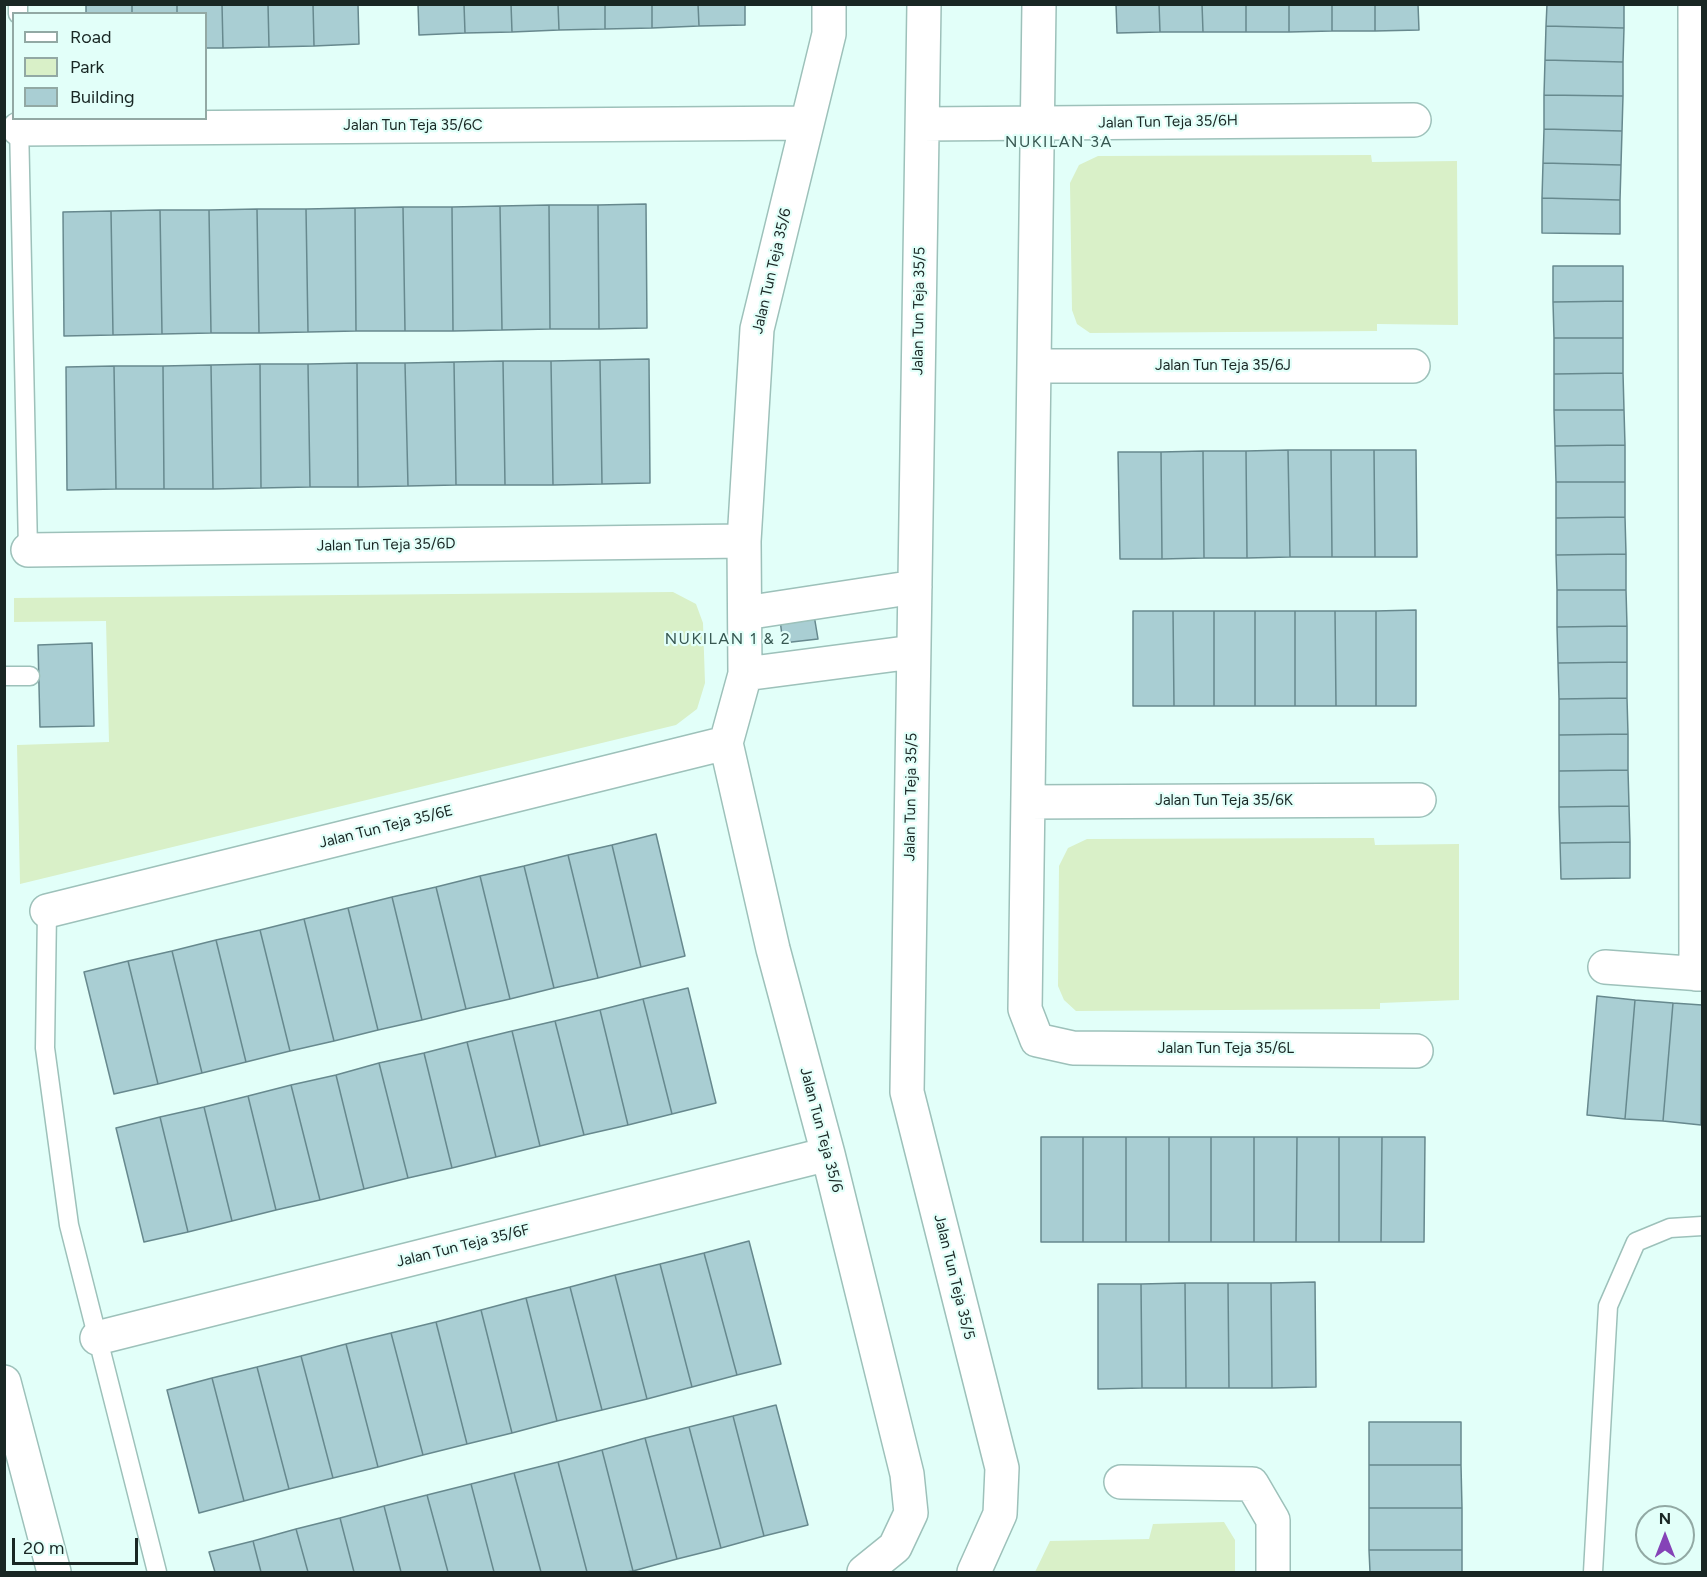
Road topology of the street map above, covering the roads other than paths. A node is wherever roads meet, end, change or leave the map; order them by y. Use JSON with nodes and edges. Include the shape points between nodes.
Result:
{"nodes":[{"id":1,"x":829,"y":4,"type":"edge"},
{"id":2,"x":924,"y":4,"type":"edge"},
{"id":3,"x":1039,"y":4,"type":"edge"},
{"id":4,"x":1695,"y":4,"type":"edge"},
{"id":5,"x":1414,"y":120,"type":"dead end"},
{"id":6,"x":807,"y":123,"type":"junction"},
{"id":7,"x":1037,"y":123,"type":"junction"},
{"id":8,"x":19,"y":124,"type":"edge"},
{"id":9,"x":922,"y":124,"type":"junction"},
{"id":10,"x":1034,"y":366,"type":"junction"},
{"id":11,"x":1413,"y":366,"type":"dead end"},
{"id":12,"x":744,"y":541,"type":"junction"},
{"id":13,"x":28,"y":550,"type":"joint"},
{"id":14,"x":915,"y":587,"type":"junction"},
{"id":15,"x":745,"y":613,"type":"junction"},
{"id":16,"x":913,"y":652,"type":"junction"},
{"id":17,"x":745,"y":674,"type":"junction"},
{"id":18,"x":4,"y":676,"type":"edge"},
{"id":19,"x":30,"y":676,"type":"dead end"},
{"id":20,"x":726,"y":743,"type":"junction"},
{"id":21,"x":1419,"y":800,"type":"dead end"},
{"id":22,"x":1028,"y":802,"type":"junction"},
{"id":23,"x":47,"y":911,"type":"joint"},
{"id":24,"x":1605,"y":967,"type":"dead end"},
{"id":25,"x":1700,"y":974,"type":"edge"},
{"id":26,"x":1416,"y":1051,"type":"dead end"},
{"id":27,"x":828,"y":1154,"type":"junction"},
{"id":28,"x":1702,"y":1226,"type":"edge"},
{"id":29,"x":97,"y":1338,"type":"junction"},
{"id":30,"x":4,"y":1382,"type":"edge"},
{"id":31,"x":12,"y":1444,"type":"edge"},
{"id":32,"x":1121,"y":1482,"type":"dead end"},
{"id":33,"x":54,"y":1572,"type":"edge"},
{"id":34,"x":157,"y":1572,"type":"edge"},
{"id":35,"x":864,"y":1572,"type":"edge"},
{"id":36,"x":974,"y":1572,"type":"edge"},
{"id":37,"x":1273,"y":1572,"type":"edge"},
{"id":38,"x":1593,"y":1572,"type":"edge"}],
"edges":[{"from":1,"to":6,"type":"street","name":"Jalan Tun Teja 35/6","via":[[829,34]]},
{"from":2,"to":9,"type":"street","name":"Jalan Tun Teja 35/5"},
{"from":3,"to":7,"type":"street"},
{"from":4,"to":25,"type":"street"},
{"from":5,"to":7,"type":"street","name":"Jalan Tun Teja 35/6H"},
{"from":6,"to":8,"type":"street","name":"Jalan Tun Teja 35/6C"},
{"from":6,"to":12,"type":"street","name":"Jalan Tun Teja 35/6","via":[[756,328]]},
{"from":7,"to":9,"type":"street","name":"Jalan Tun Teja 35/6H"},
{"from":7,"to":10,"type":"street"},
{"from":8,"to":13,"type":"lane"},
{"from":9,"to":14,"type":"street","name":"Jalan Tun Teja 35/5"},
{"from":10,"to":11,"type":"street","name":"Jalan Tun Teja 35/6J"},
{"from":10,"to":22,"type":"street"},
{"from":12,"to":13,"type":"street","name":"Jalan Tun Teja 35/6D"},
{"from":12,"to":15,"type":"street","name":"Jalan Tun Teja 35/6"},
{"from":14,"to":15,"type":"street"},
{"from":14,"to":16,"type":"street","name":"Jalan Tun Teja 35/5"},
{"from":15,"to":17,"type":"street","name":"Jalan Tun Teja 35/6"},
{"from":16,"to":17,"type":"street"},
{"from":16,"to":36,"type":"street","name":"Jalan Tun Teja 35/5","via":[[907,1092],[1002,1468],[1000,1514]]},
{"from":17,"to":20,"type":"street","name":"Jalan Tun Teja 35/6"},
{"from":18,"to":19,"type":"lane"},
{"from":20,"to":23,"type":"street","name":"Jalan Tun Teja 35/6E"},
{"from":20,"to":27,"type":"street","name":"Jalan Tun Teja 35/6","via":[[773,949]]},
{"from":21,"to":22,"type":"street","name":"Jalan Tun Teja 35/6K"},
{"from":22,"to":26,"type":"street","name":"Jalan Tun Teja 35/6L","via":[[1025,1009],[1036,1040],[1073,1048]]},
{"from":23,"to":29,"type":"lane","via":[[45,1048],[69,1225]]},
{"from":24,"to":25,"type":"street"},
{"from":27,"to":29,"type":"street","name":"Jalan Tun Teja 35/6F"},
{"from":27,"to":35,"type":"street","name":"Jalan Tun Teja 35/6","via":[[907,1474],[911,1513],[895,1547]]},
{"from":28,"to":38,"type":"lane","via":[[1670,1228],[1636,1242],[1608,1306]]},
{"from":29,"to":34,"type":"lane"},
{"from":30,"to":31,"type":"street"},
{"from":31,"to":33,"type":"street"},
{"from":32,"to":37,"type":"street","via":[[1252,1484],[1273,1520]]}]}
